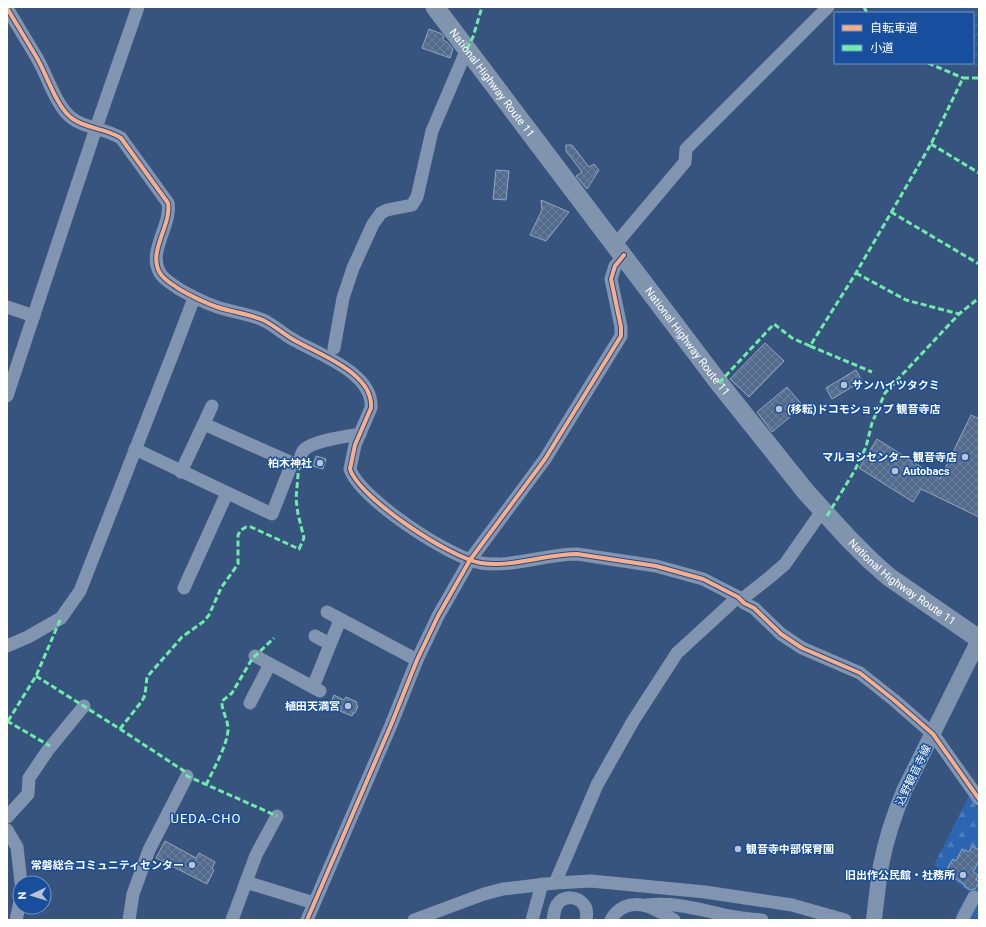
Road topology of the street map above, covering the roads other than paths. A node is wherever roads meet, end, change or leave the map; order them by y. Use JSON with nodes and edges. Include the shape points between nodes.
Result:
{"nodes":[{"id":1,"x":138,"y":7,"type":"edge"},
{"id":2,"x":435,"y":7,"type":"edge"},
{"id":3,"x":828,"y":7,"type":"edge"},
{"id":4,"x":7,"y":8,"type":"edge"},
{"id":5,"x":467,"y":49,"type":"junction"},
{"id":6,"x":96,"y":128,"type":"junction"},
{"id":7,"x":619,"y":250,"type":"junction"},
{"id":8,"x":194,"y":298,"type":"junction"},
{"id":9,"x":7,"y":307,"type":"edge"},
{"id":10,"x":34,"y":316,"type":"junction"},
{"id":11,"x":334,"y":348,"type":"dead end"},
{"id":12,"x":7,"y":396,"type":"edge"},
{"id":13,"x":212,"y":406,"type":"dead end"},
{"id":14,"x":204,"y":424,"type":"junction"},
{"id":15,"x":360,"y":434,"type":"junction"},
{"id":16,"x":135,"y":449,"type":"junction"},
{"id":17,"x":292,"y":463,"type":"junction"},
{"id":18,"x":181,"y":472,"type":"junction"},
{"id":19,"x":227,"y":493,"type":"junction"},
{"id":20,"x":822,"y":511,"type":"junction"},
{"id":21,"x":470,"y":560,"type":"junction"},
{"id":22,"x":184,"y":588,"type":"dead end"},
{"id":23,"x":740,"y":598,"type":"junction"},
{"id":24,"x":328,"y":612,"type":"dead end"},
{"id":25,"x":340,"y":620,"type":"junction"},
{"id":26,"x":315,"y":636,"type":"dead end"},
{"id":27,"x":979,"y":639,"type":"edge"},
{"id":28,"x":330,"y":644,"type":"junction"},
{"id":29,"x":7,"y":646,"type":"edge"},
{"id":30,"x":255,"y":656,"type":"dead end"},
{"id":31,"x":418,"y":660,"type":"junction"},
{"id":32,"x":270,"y":664,"type":"junction"},
{"id":33,"x":250,"y":703,"type":"dead end"},
{"id":34,"x":84,"y":706,"type":"dead end"},
{"id":35,"x":933,"y":734,"type":"junction"},
{"id":36,"x":186,"y":776,"type":"dead end"},
{"id":37,"x":979,"y":799,"type":"edge"},
{"id":38,"x":277,"y":816,"type":"dead end"},
{"id":39,"x":7,"y":817,"type":"edge"},
{"id":40,"x":7,"y":830,"type":"edge"},
{"id":41,"x":21,"y":875,"type":"edge"},
{"id":42,"x":246,"y":882,"type":"junction"},
{"id":43,"x":548,"y":883,"type":"junction"},
{"id":44,"x":974,"y":897,"type":"dead end"},
{"id":45,"x":572,"y":902,"type":"junction"},
{"id":46,"x":314,"y":903,"type":"junction"},
{"id":47,"x":646,"y":905,"type":"junction"},
{"id":48,"x":657,"y":916,"type":"edge"},
{"id":49,"x":824,"y":917,"type":"edge"},
{"id":50,"x":128,"y":920,"type":"edge"},
{"id":51,"x":232,"y":920,"type":"edge"},
{"id":52,"x":307,"y":920,"type":"edge"},
{"id":53,"x":414,"y":920,"type":"edge"},
{"id":54,"x":532,"y":920,"type":"edge"},
{"id":55,"x":544,"y":920,"type":"edge"},
{"id":56,"x":553,"y":920,"type":"edge"},
{"id":57,"x":586,"y":920,"type":"edge"},
{"id":58,"x":611,"y":920,"type":"edge"},
{"id":59,"x":674,"y":920,"type":"edge"},
{"id":60,"x":762,"y":920,"type":"edge"},
{"id":61,"x":845,"y":920,"type":"edge"},
{"id":62,"x":874,"y":920,"type":"edge"},
{"id":63,"x":962,"y":920,"type":"edge"}],
"edges":[{"from":1,"to":6,"type":"street"},
{"from":2,"to":5,"type":"highway","name":"National Highway Route 11"},
{"from":3,"to":7,"type":"street","via":[[686,149],[685,162]]},
{"from":4,"to":6,"type":"street","via":[[38,59],[64,111],[79,123]]},
{"from":5,"to":7,"type":"highway","name":"National Highway Route 11"},
{"from":5,"to":11,"type":"street","via":[[432,131],[417,197],[412,205],[381,213],[358,255],[343,298]]},
{"from":6,"to":8,"type":"street","via":[[112,132],[121,138],[168,203],[168,215],[157,253],[159,272],[165,279]]},
{"from":6,"to":10,"type":"street"},
{"from":7,"to":20,"type":"highway","name":"National Highway Route 11","via":[[788,471]]},
{"from":7,"to":21,"type":"street","via":[[611,279],[621,336],[545,459]]},
{"from":8,"to":15,"type":"street","via":[[263,320],[356,375],[365,387],[372,404]]},
{"from":8,"to":16,"type":"street"},
{"from":9,"to":10,"type":"street"},
{"from":10,"to":12,"type":"street"},
{"from":13,"to":14,"type":"street"},
{"from":14,"to":17,"type":"street"},
{"from":14,"to":18,"type":"street"},
{"from":15,"to":17,"type":"street","via":[[309,447],[303,452],[299,463]]},
{"from":15,"to":21,"type":"street","via":[[350,469],[355,480],[382,507],[404,524]]},
{"from":16,"to":18,"type":"street"},
{"from":16,"to":29,"type":"street","via":[[80,590],[61,618]]},
{"from":17,"to":19,"type":"street","via":[[272,514]]},
{"from":18,"to":19,"type":"street"},
{"from":19,"to":22,"type":"street"},
{"from":20,"to":23,"type":"street","via":[[785,564]]},
{"from":20,"to":27,"type":"highway","name":"National Highway Route 11","via":[[890,577]]},
{"from":21,"to":23,"type":"street","via":[[494,564],[578,554],[656,566],[703,579]]},
{"from":21,"to":31,"type":"street","via":[[438,616]]},
{"from":23,"to":35,"type":"street","via":[[781,634],[802,648],[860,673]]},
{"from":23,"to":43,"type":"street","via":[[677,653],[641,708],[597,785]]},
{"from":24,"to":25,"type":"street"},
{"from":25,"to":28,"type":"street"},
{"from":25,"to":31,"type":"street"},
{"from":26,"to":28,"type":"street"},
{"from":27,"to":35,"type":"main road","name":"込野観音寺線"},
{"from":28,"to":32,"type":"street","via":[[317,689]]},
{"from":30,"to":32,"type":"street"},
{"from":31,"to":46,"type":"street"},
{"from":32,"to":33,"type":"street"},
{"from":34,"to":39,"type":"street","via":[[48,750],[29,778],[28,794]]},
{"from":35,"to":37,"type":"street"},
{"from":35,"to":62,"type":"main road","name":"込野観音寺線","via":[[895,813],[881,865]]},
{"from":36,"to":50,"type":"street","via":[[149,850],[133,894]]},
{"from":38,"to":42,"type":"street","via":[[256,855]]},
{"from":40,"to":41,"type":"street","via":[[17,847]]},
{"from":42,"to":46,"type":"street"},
{"from":42,"to":51,"type":"street"},
{"from":43,"to":49,"type":"street","via":[[591,880],[705,892],[792,905]]},
{"from":43,"to":53,"type":"street","via":[[484,894]]},
{"from":43,"to":54,"type":"street"},
{"from":44,"to":63,"type":"street"},
{"from":45,"to":55,"type":"street","via":[[553,899],[548,904]]},
{"from":45,"to":56,"type":"street","via":[[564,899],[557,904]]},
{"from":45,"to":57,"type":"street","via":[[578,900],[585,905]]},
{"from":46,"to":52,"type":"street"},
{"from":47,"to":48,"type":"street"},
{"from":47,"to":58,"type":"street","via":[[628,906]]},
{"from":47,"to":60,"type":"street","via":[[682,905]]},
{"from":48,"to":59,"type":"street"},
{"from":49,"to":61,"type":"street"}]}
